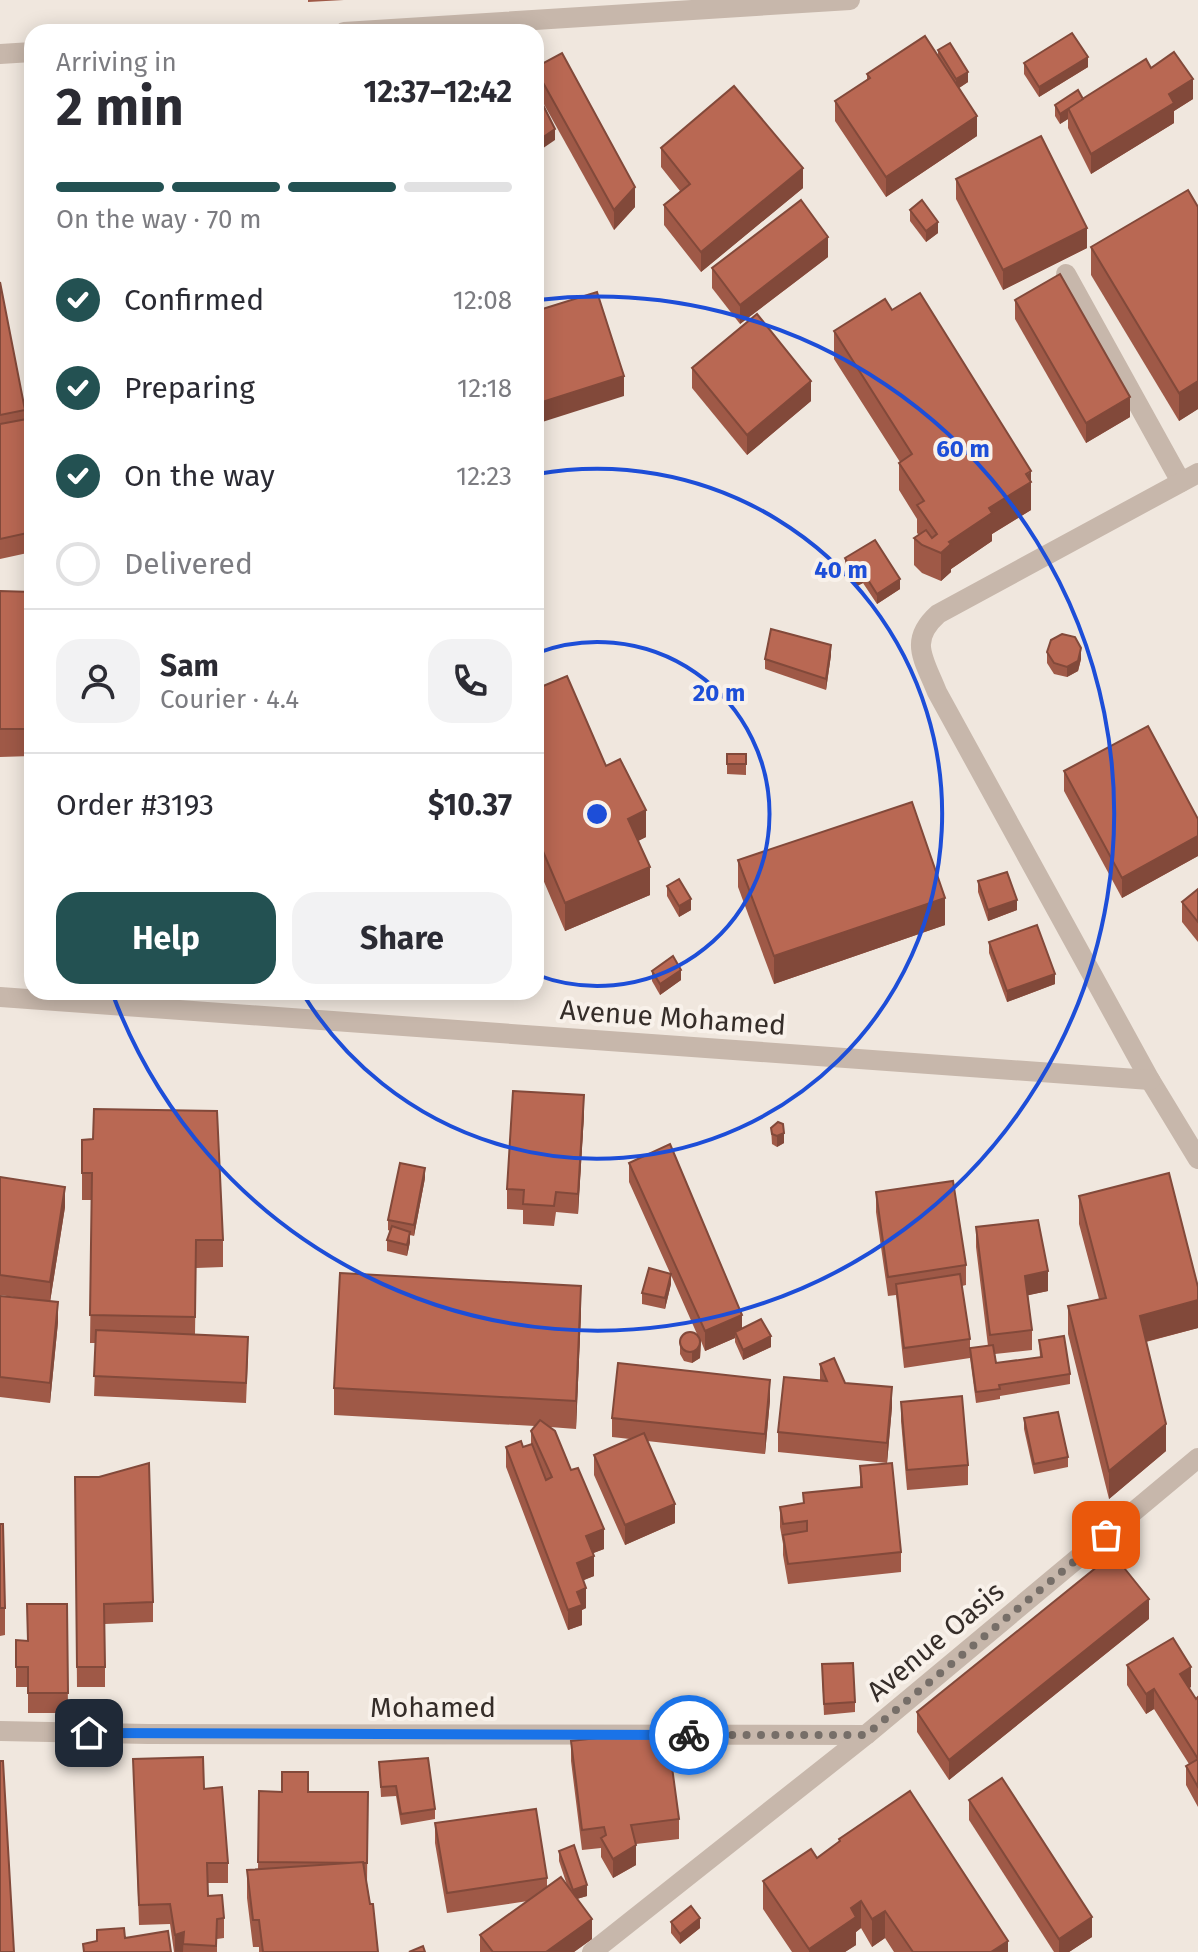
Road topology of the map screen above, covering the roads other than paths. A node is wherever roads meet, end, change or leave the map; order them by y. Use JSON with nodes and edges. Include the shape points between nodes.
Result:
{"nodes":[{"id":1,"x":850,"y":0,"type":"edge"},
{"id":2,"x":470,"y":24,"type":"edge"},
{"id":3,"x":24,"y":52,"type":"edge"},
{"id":4,"x":0,"y":54,"type":"edge"},
{"id":5,"x":1066,"y":274,"type":"dead end"},
{"id":6,"x":1190,"y":477,"type":"edge"},
{"id":7,"x":0,"y":997,"type":"edge"},
{"id":8,"x":24,"y":999,"type":"edge"},
{"id":9,"x":42,"y":1000,"type":"edge"},
{"id":10,"x":1150,"y":1080,"type":"junction"},
{"id":11,"x":1198,"y":1159,"type":"edge"},
{"id":12,"x":1198,"y":1458,"type":"edge"},
{"id":13,"x":0,"y":1731,"type":"edge"},
{"id":14,"x":866,"y":1735,"type":"junction"},
{"id":15,"x":592,"y":1952,"type":"edge"}],
"edges":[{"from":1,"to":2,"type":"street"},
{"from":3,"to":4,"type":"street"},
{"from":5,"to":6,"type":"street"},
{"from":6,"to":10,"type":"street","via":[[938,614],[920,638],[937,692]]},
{"from":7,"to":8,"type":"street","name":"Avenue Mohamed"},
{"from":9,"to":10,"type":"street","name":"Avenue Mohamed"},
{"from":10,"to":11,"type":"street"},
{"from":12,"to":14,"type":"street","name":"Avenue Oasis"},
{"from":13,"to":14,"type":"street","name":"Mohamed"},
{"from":14,"to":15,"type":"street","name":"Avenue Oasis"}]}
